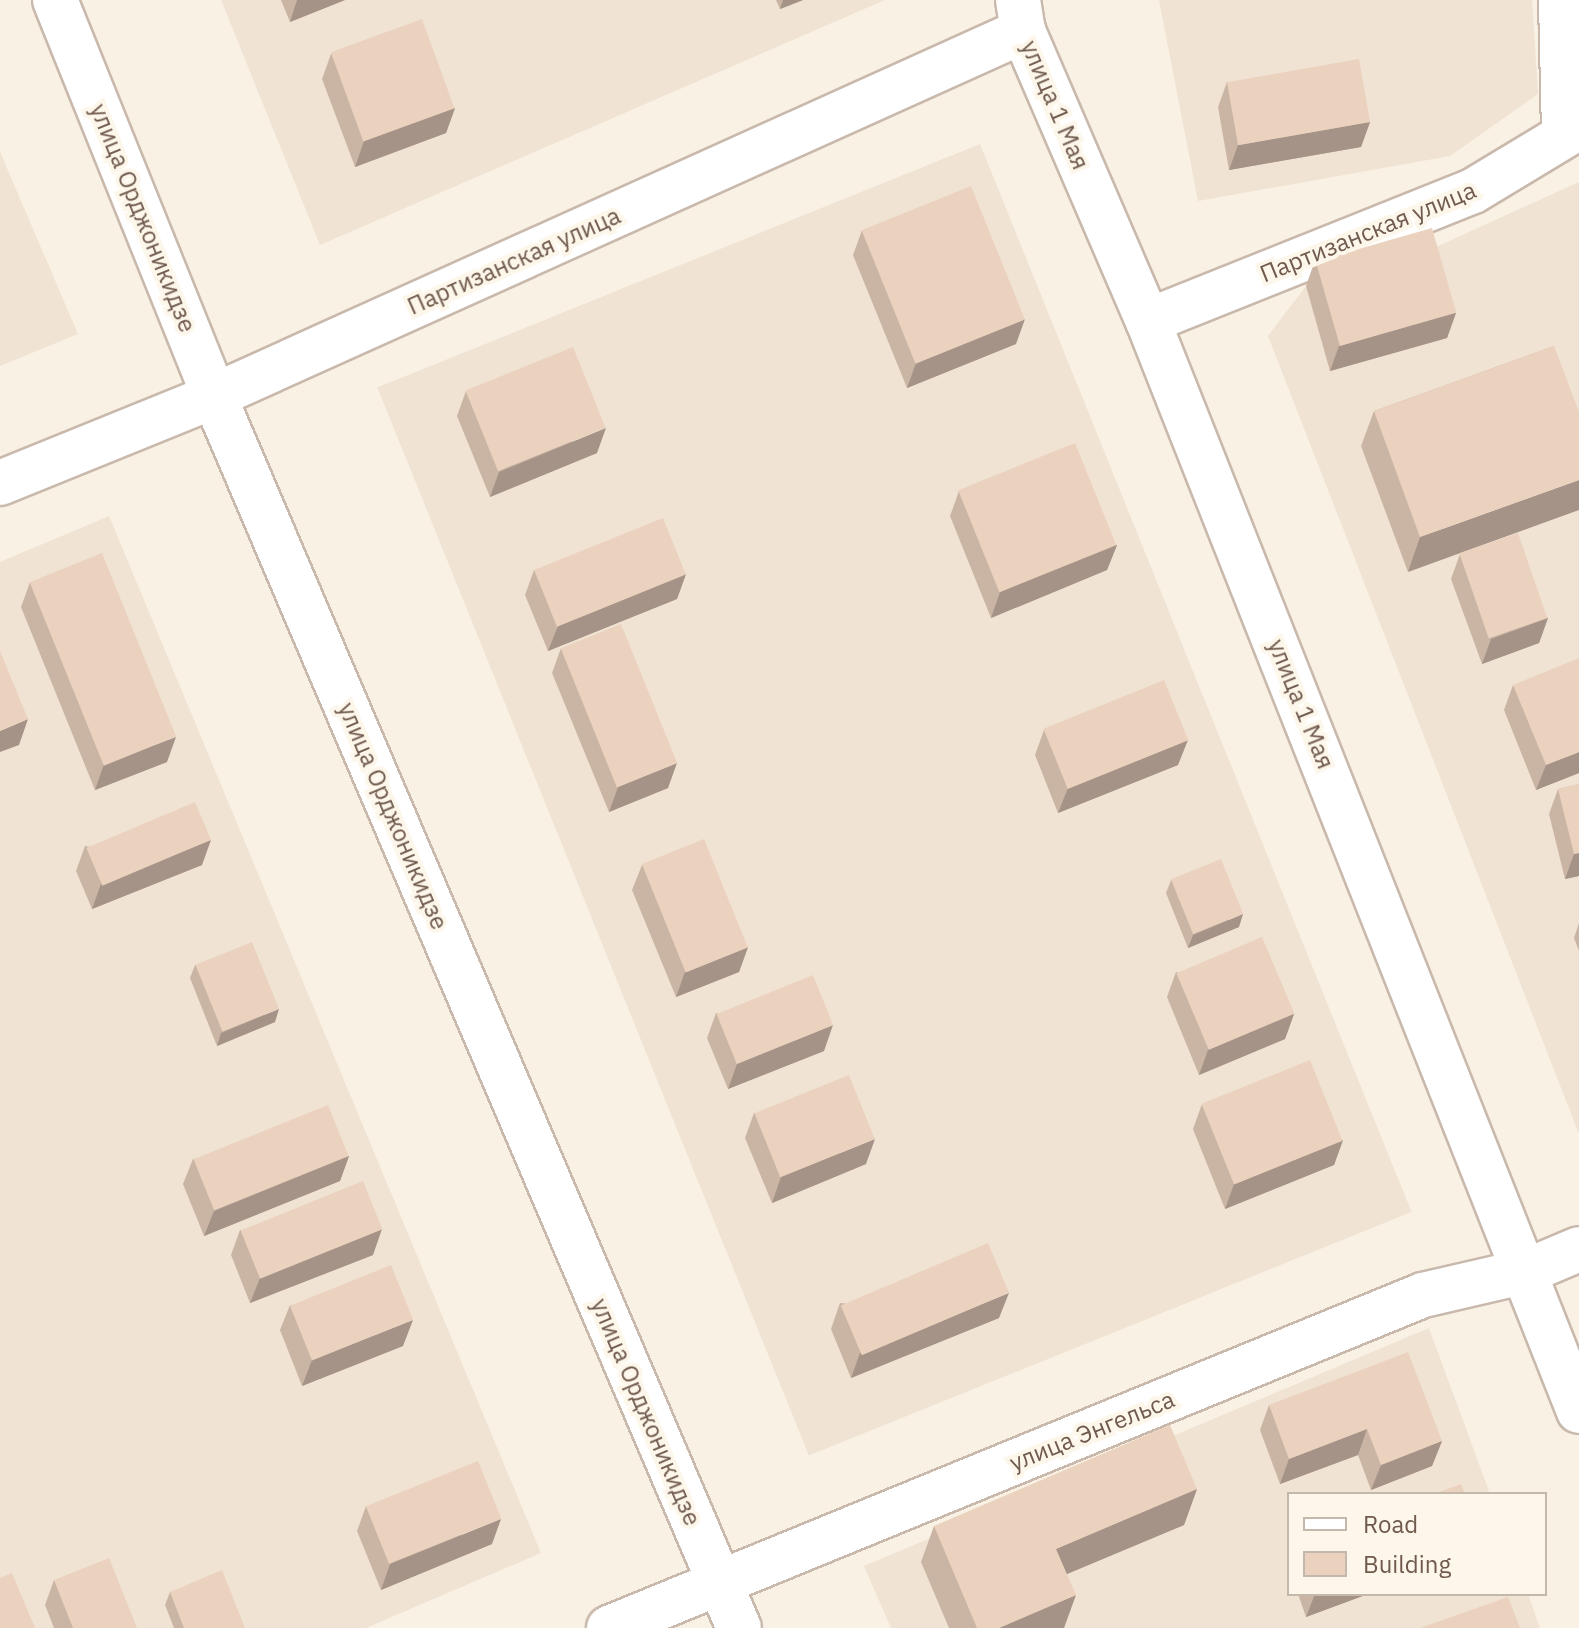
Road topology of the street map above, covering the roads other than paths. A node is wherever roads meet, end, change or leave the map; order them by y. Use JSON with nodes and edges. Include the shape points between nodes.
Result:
{"nodes":[{"id":1,"x":55,"y":0,"type":"edge"},
{"id":2,"x":1561,"y":0,"type":"edge"},
{"id":3,"x":1021,"y":15,"type":"edge"},
{"id":4,"x":1572,"y":129,"type":"edge"},
{"id":5,"x":1148,"y":321,"type":"junction"},
{"id":6,"x":214,"y":396,"type":"junction"},
{"id":7,"x":0,"y":483,"type":"edge"},
{"id":8,"x":1579,"y":1249,"type":"edge"},
{"id":9,"x":1527,"y":1271,"type":"junction"},
{"id":10,"x":1579,"y":1411,"type":"edge"},
{"id":11,"x":719,"y":1584,"type":"junction"},
{"id":12,"x":609,"y":1628,"type":"edge"},
{"id":13,"x":739,"y":1628,"type":"edge"}],
"edges":[{"from":1,"to":6,"type":"street","name":"улица Орджоникидзе"},
{"from":2,"to":4,"type":"street"},
{"from":3,"to":5,"type":"street","name":"улица 1 Мая"},
{"from":3,"to":6,"type":"street","name":"Партизанская улица"},
{"from":4,"to":5,"type":"street","name":"Партизанская улица","via":[[1473,191]]},
{"from":5,"to":9,"type":"street","name":"улица 1 Мая"},
{"from":6,"to":7,"type":"street","name":"Партизанская улица"},
{"from":6,"to":11,"type":"street","name":"улица Орджоникидзе"},
{"from":8,"to":9,"type":"street","name":"улица Энгельса"},
{"from":9,"to":10,"type":"street","name":"улица 1 Мая"},
{"from":9,"to":11,"type":"street","name":"улица Энгельса","via":[[1423,1295]]},
{"from":11,"to":12,"type":"street","name":"улица Энгельса"},
{"from":11,"to":13,"type":"street","name":"улица Орджоникидзе"}]}
